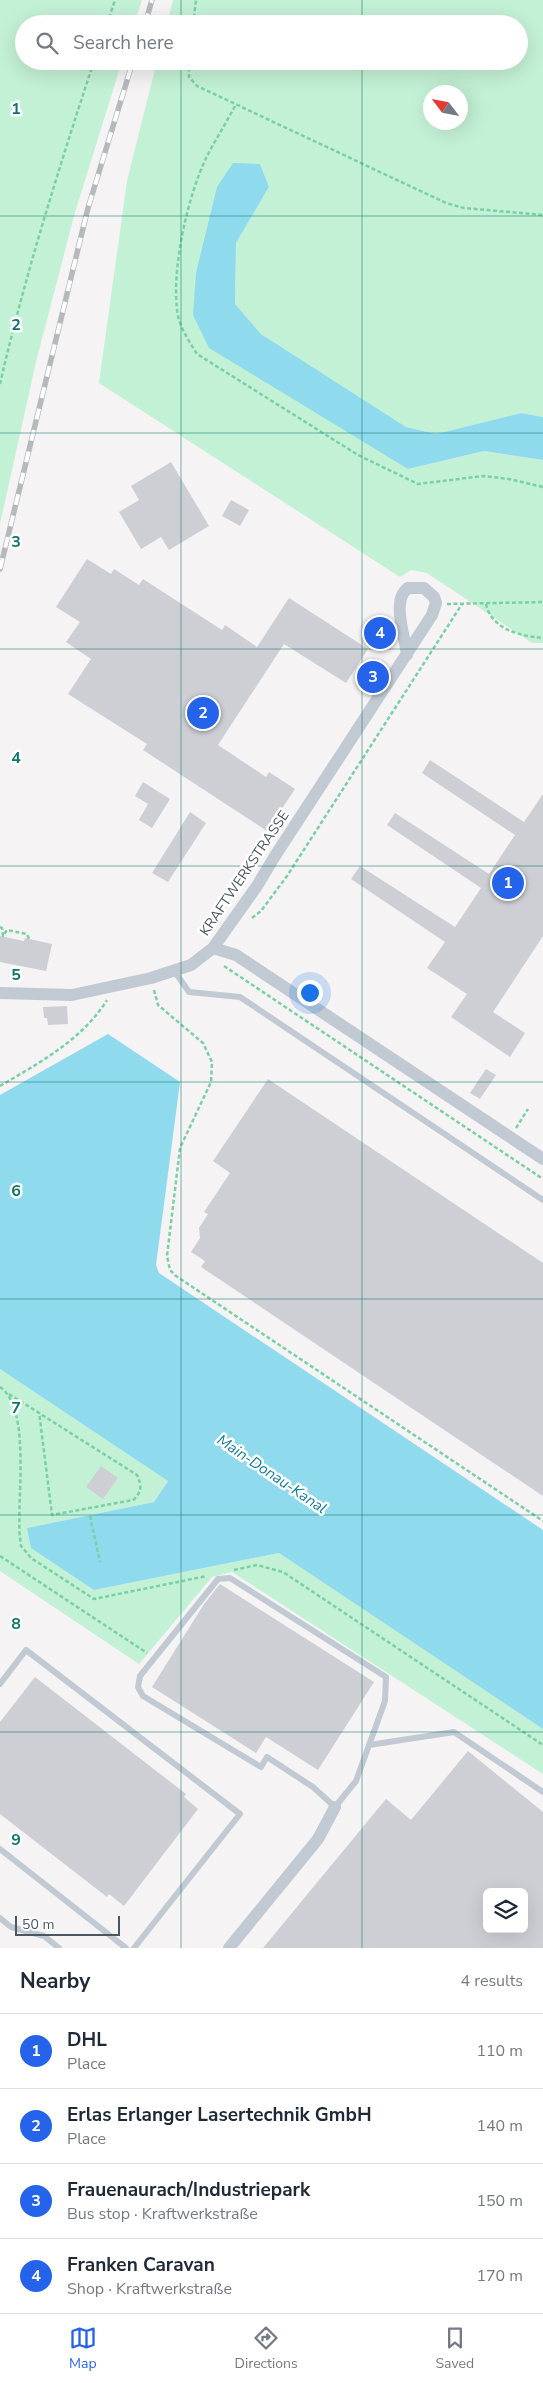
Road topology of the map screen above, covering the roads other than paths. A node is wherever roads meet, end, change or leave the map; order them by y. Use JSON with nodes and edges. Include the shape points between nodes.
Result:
{"nodes":[{"id":1,"x":407,"y":655,"type":"junction"},
{"id":2,"x":212,"y":948,"type":"junction"},
{"id":3,"x":175,"y":972,"type":"junction"},
{"id":4,"x":0,"y":993,"type":"edge"},
{"id":5,"x":543,"y":1159,"type":"edge"},
{"id":6,"x":543,"y":1200,"type":"edge"},
{"id":7,"x":0,"y":1684,"type":"edge"},
{"id":8,"x":368,"y":1744,"type":"junction"},
{"id":9,"x":543,"y":1792,"type":"edge"},
{"id":10,"x":335,"y":1807,"type":"junction"},
{"id":11,"x":0,"y":1849,"type":"edge"},
{"id":12,"x":0,"y":1918,"type":"edge"},
{"id":13,"x":59,"y":1948,"type":"edge"},
{"id":14,"x":126,"y":1948,"type":"edge"},
{"id":15,"x":134,"y":1948,"type":"edge"},
{"id":16,"x":229,"y":1948,"type":"edge"}],
"edges":[{"from":1,"to":1,"type":"street","name":"KRAFTWERKSTRASSE","via":[[434,608],[434,597],[424,588],[408,588],[400,598]]},
{"from":1,"to":2,"type":"street","name":"KRAFTWERKSTRASSE","via":[[257,886]]},
{"from":2,"to":3,"type":"street","name":"KRAFTWERKSTRASSE","via":[[191,965]]},
{"from":2,"to":5,"type":"street","via":[[236,956]]},
{"from":3,"to":4,"type":"street","name":"KRAFTWERKSTRASSE","via":[[72,995]]},
{"from":3,"to":6,"type":"lane","via":[[190,992],[240,997]]},
{"from":7,"to":15,"type":"lane","via":[[26,1650],[240,1814]]},
{"from":8,"to":9,"type":"lane","via":[[454,1732]]},
{"from":8,"to":10,"type":"lane","via":[[356,1781]]},
{"from":8,"to":10,"type":"lane","via":[[384,1701],[386,1677],[230,1578],[218,1579],[140,1676],[138,1686],[143,1696],[260,1767],[267,1757],[314,1787]]},
{"from":10,"to":16,"type":"street","via":[[318,1839]]},
{"from":11,"to":14,"type":"lane"},
{"from":12,"to":13,"type":"lane","via":[[11,1927],[44,1936]]}]}
